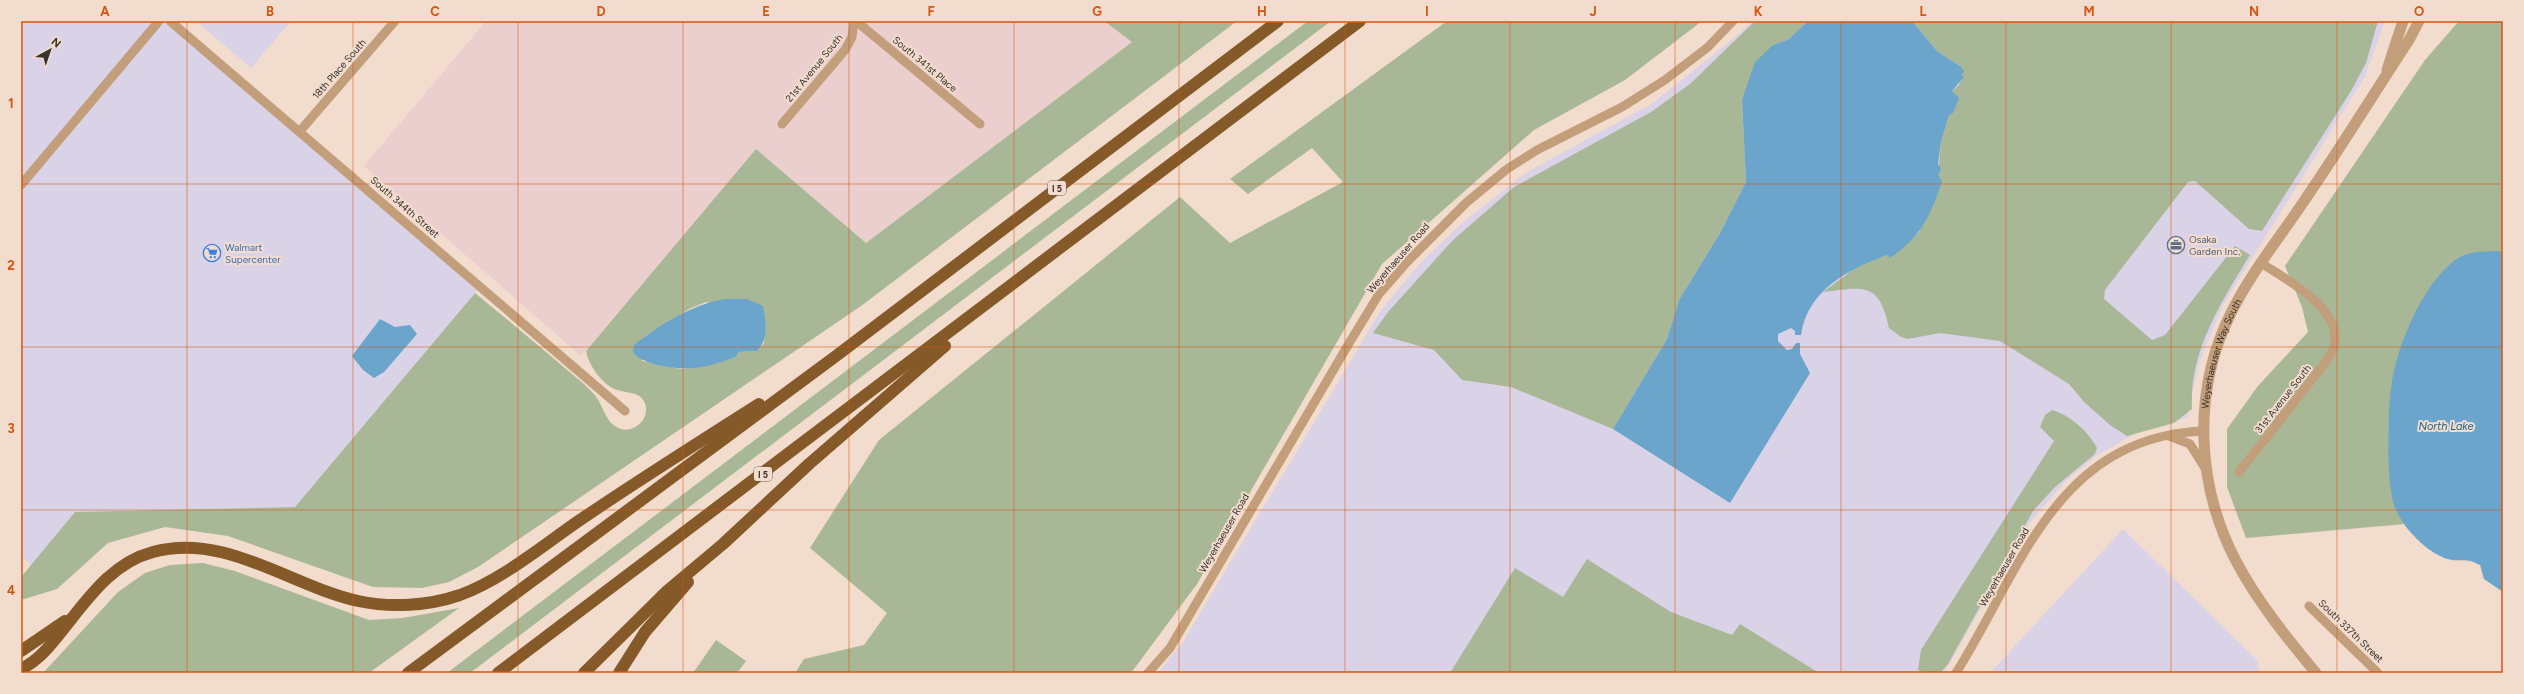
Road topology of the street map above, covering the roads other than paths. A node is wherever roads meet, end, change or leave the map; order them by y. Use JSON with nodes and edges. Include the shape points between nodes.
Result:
{"nodes":[{"id":1,"x":159,"y":21,"type":"edge"},
{"id":2,"x":170,"y":21,"type":"edge"},
{"id":3,"x":395,"y":21,"type":"edge"},
{"id":4,"x":855,"y":21,"type":"edge"},
{"id":5,"x":1278,"y":21,"type":"edge"},
{"id":6,"x":1360,"y":21,"type":"edge"},
{"id":7,"x":1734,"y":21,"type":"edge"},
{"id":8,"x":2403,"y":21,"type":"edge"},
{"id":9,"x":2419,"y":21,"type":"edge"},
{"id":10,"x":2386,"y":75,"type":"junction"},
{"id":11,"x":782,"y":124,"type":"dead end"},
{"id":12,"x":980,"y":124,"type":"dead end"},
{"id":13,"x":300,"y":131,"type":"junction"},
{"id":14,"x":21,"y":185,"type":"edge"},
{"id":15,"x":2261,"y":263,"type":"junction"},
{"id":16,"x":1027,"y":276,"type":"junction"},
{"id":17,"x":836,"y":356,"type":"junction"},
{"id":18,"x":625,"y":411,"type":"dead end"},
{"id":19,"x":2203,"y":431,"type":"junction"},
{"id":20,"x":2166,"y":435,"type":"junction"},
{"id":21,"x":2206,"y":470,"type":"junction"},
{"id":22,"x":2239,"y":472,"type":"dead end"},
{"id":23,"x":723,"y":544,"type":"junction"},
{"id":24,"x":2309,"y":606,"type":"dead end"},
{"id":25,"x":79,"y":610,"type":"junction"},
{"id":26,"x":21,"y":651,"type":"edge"},
{"id":27,"x":2299,"y":652,"type":"junction"},
{"id":28,"x":21,"y":669,"type":"edge"},
{"id":29,"x":408,"y":673,"type":"edge"},
{"id":30,"x":498,"y":673,"type":"edge"},
{"id":31,"x":584,"y":673,"type":"edge"},
{"id":32,"x":619,"y":673,"type":"edge"},
{"id":33,"x":1148,"y":673,"type":"edge"},
{"id":34,"x":1956,"y":673,"type":"edge"},
{"id":35,"x":2309,"y":673,"type":"edge"},
{"id":36,"x":2316,"y":673,"type":"edge"},
{"id":37,"x":2378,"y":673,"type":"edge"}],
"edges":[{"from":1,"to":14,"type":"street"},
{"from":2,"to":13,"type":"street","name":"South 344th Street"},
{"from":3,"to":13,"type":"street","name":"18th Place South"},
{"from":4,"to":11,"type":"street","name":"21st Avenue South","via":[[852,37],[845,50]]},
{"from":4,"to":12,"type":"street","name":"South 341st Place"},
{"from":5,"to":17,"type":"highway","number":"I 5"},
{"from":6,"to":16,"type":"highway","number":"I 5"},
{"from":7,"to":33,"type":"street","name":"Weyerhaeuser Road","via":[[1708,47],[1664,80],[1622,107],[1537,150],[1507,169],[1467,202],[1407,262],[1379,294],[1314,399],[1170,648]]},
{"from":8,"to":10,"type":"street"},
{"from":9,"to":10,"type":"street","name":"Weyerhaeuser Way South"},
{"from":10,"to":15,"type":"street","name":"Weyerhaeuser Way South","via":[[2337,153]]},
{"from":13,"to":18,"type":"street","name":"South 344th Street"},
{"from":15,"to":19,"type":"street","name":"Weyerhaeuser Way South","via":[[2231,314],[2219,343],[2210,372]]},
{"from":15,"to":22,"type":"street","name":"31st Avenue South","via":[[2310,296],[2325,310],[2333,323],[2336,336],[2334,348],[2325,363]]},
{"from":16,"to":23,"type":"highway","via":[[809,464]]},
{"from":16,"to":30,"type":"highway","number":"I 5"},
{"from":17,"to":25,"type":"highway","via":[[658,467],[504,571],[462,594],[413,604],[359,601],[222,552],[182,547],[151,552],[126,564],[100,583]]},
{"from":17,"to":29,"type":"highway","number":"I 5"},
{"from":19,"to":20,"type":"street","name":"Weyerhaeuser Road"},
{"from":19,"to":21,"type":"street","name":"Weyerhaeuser Way South"},
{"from":20,"to":21,"type":"street","via":[[2190,444]]},
{"from":20,"to":34,"type":"street","name":"Weyerhaeuser Road","via":[[2134,446],[2102,465],[2054,508],[2029,541]]},
{"from":21,"to":27,"type":"street","name":"Weyerhaeuser Way South","via":[[2220,525],[2237,562],[2258,597]]},
{"from":23,"to":31,"type":"highway","via":[[667,591]]},
{"from":23,"to":32,"type":"highway","via":[[665,607],[645,632]]},
{"from":24,"to":37,"type":"street","name":"South 337th Street"},
{"from":25,"to":26,"type":"highway"},
{"from":25,"to":28,"type":"highway","via":[[38,658]]},
{"from":27,"to":35,"type":"street","name":"Weyerhaeuser Way South"},
{"from":27,"to":36,"type":"street","name":"Weyerhaeuser Way South"}]}
